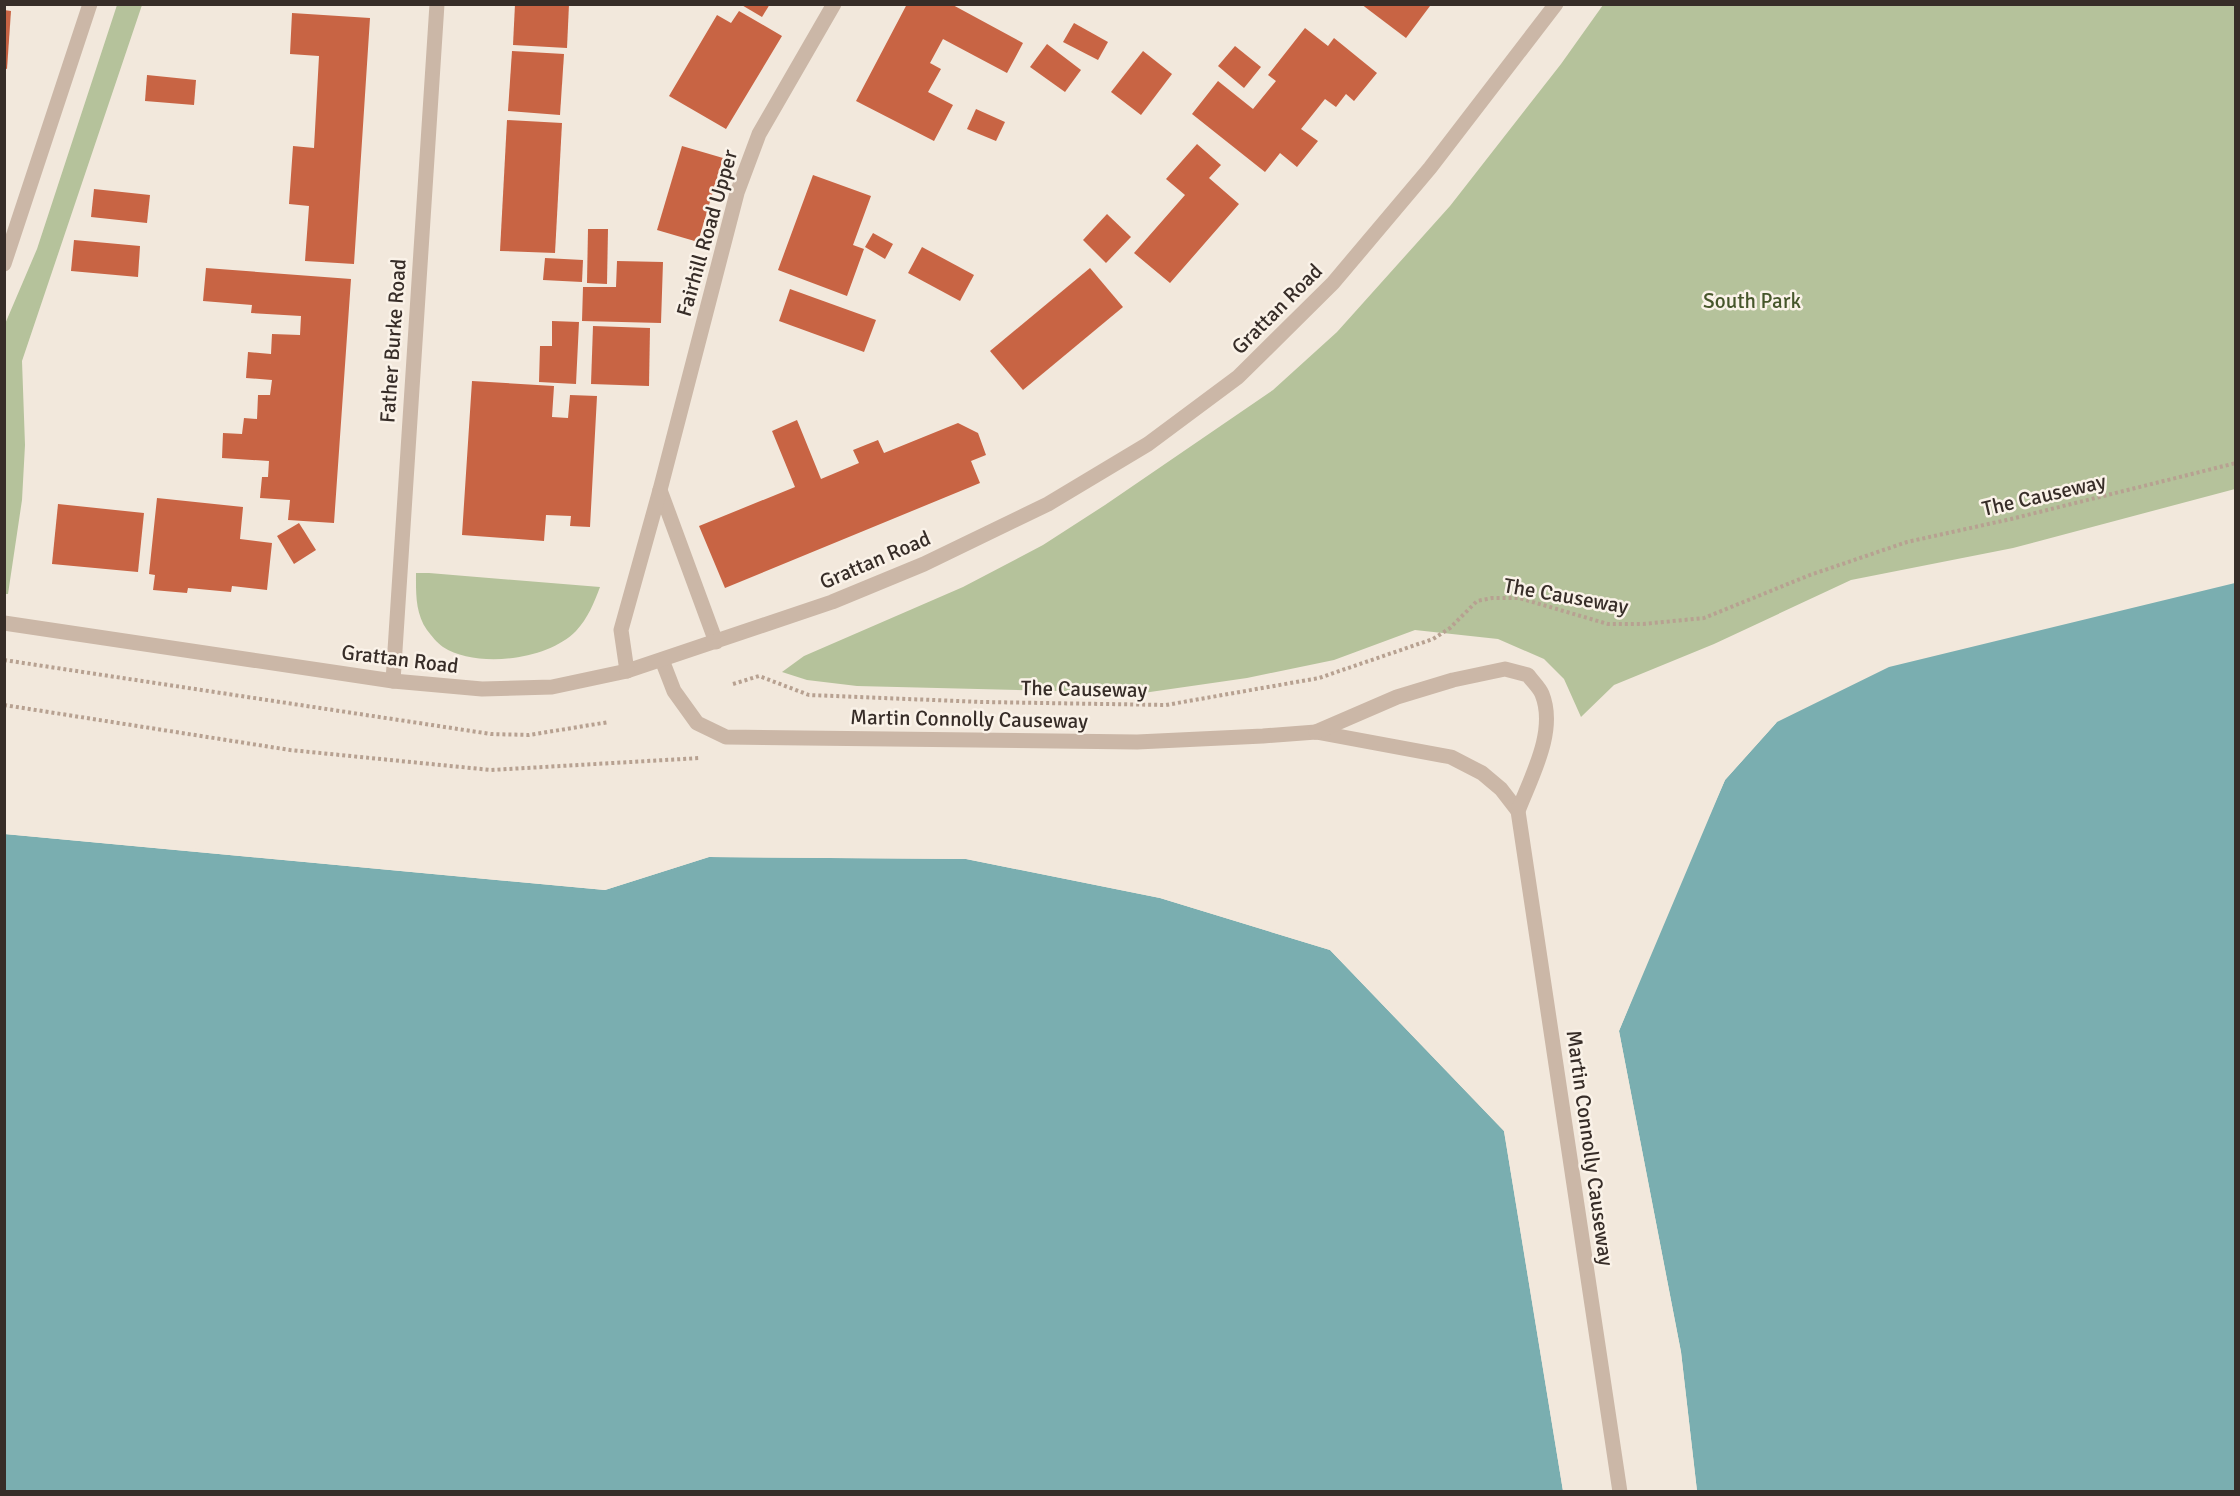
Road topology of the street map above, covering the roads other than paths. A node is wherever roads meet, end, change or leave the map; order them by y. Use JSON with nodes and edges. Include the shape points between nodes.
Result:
{"nodes":[{"id":1,"x":90,"y":4,"type":"edge"},
{"id":2,"x":437,"y":4,"type":"edge"},
{"id":3,"x":834,"y":4,"type":"edge"},
{"id":4,"x":1556,"y":4,"type":"edge"},
{"id":5,"x":4,"y":264,"type":"edge"},
{"id":6,"x":660,"y":490,"type":"junction"},
{"id":7,"x":4,"y":623,"type":"edge"},
{"id":8,"x":716,"y":642,"type":"junction"},
{"id":9,"x":662,"y":660,"type":"junction"},
{"id":10,"x":627,"y":671,"type":"junction"},
{"id":11,"x":393,"y":681,"type":"junction"},
{"id":12,"x":1316,"y":732,"type":"junction"},
{"id":13,"x":1518,"y":811,"type":"junction"},
{"id":14,"x":1620,"y":1491,"type":"edge"}],
"edges":[{"from":1,"to":5,"type":"street"},
{"from":2,"to":11,"type":"street","name":"Father Burke Road"},
{"from":3,"to":6,"type":"street","name":"Fairhill Road Upper","via":[[759,134],[736,193]]},
{"from":4,"to":8,"type":"street","name":"Grattan Road","via":[[1430,168],[1333,283],[1238,377],[1148,444],[1048,504],[924,564],[832,602]]},
{"from":6,"to":8,"type":"street"},
{"from":6,"to":10,"type":"street","name":"Fairhill Road Upper","via":[[621,630]]},
{"from":7,"to":11,"type":"street","name":"Grattan Road"},
{"from":8,"to":9,"type":"street","name":"Grattan Road"},
{"from":9,"to":10,"type":"street","name":"Grattan Road"},
{"from":9,"to":12,"type":"street","name":"Martin Connolly Causeway","via":[[674,691],[697,723],[726,737],[1137,742]]},
{"from":10,"to":11,"type":"street","name":"Grattan Road","via":[[552,687],[482,689]]},
{"from":12,"to":13,"type":"street","name":"Martin Connolly Causeway","via":[[1451,758],[1482,773]]},
{"from":12,"to":13,"type":"street","name":"Martin Connolly Causeway","via":[[1397,697],[1453,680],[1505,669],[1528,675],[1541,693],[1547,717],[1542,747]]},
{"from":13,"to":14,"type":"street","name":"Martin Connolly Causeway"}]}
